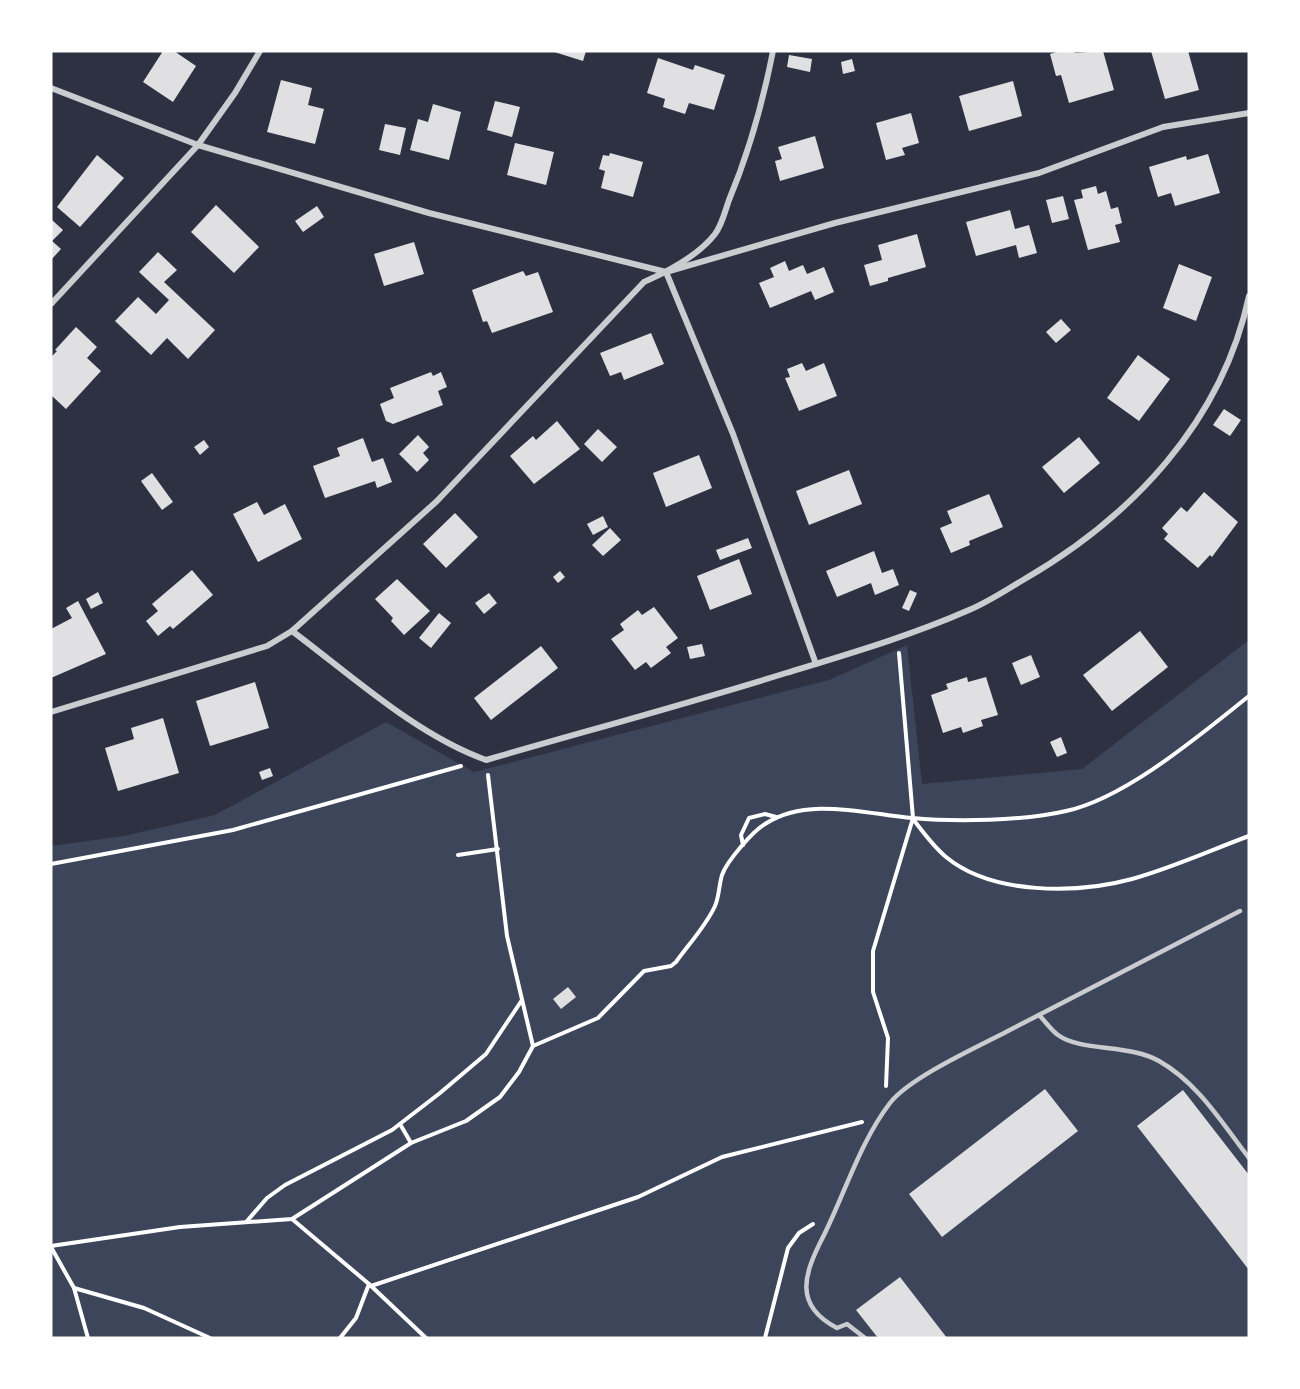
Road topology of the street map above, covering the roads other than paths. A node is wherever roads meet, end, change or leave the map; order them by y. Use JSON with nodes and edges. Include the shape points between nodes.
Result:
{"nodes":[{"id":1,"x":260,"y":51,"type":"edge"},
{"id":2,"x":773,"y":51,"type":"edge"},
{"id":3,"x":51,"y":88,"type":"edge"},
{"id":4,"x":1249,"y":113,"type":"edge"},
{"id":5,"x":198,"y":145,"type":"junction"},
{"id":6,"x":666,"y":272,"type":"junction"},
{"id":7,"x":1249,"y":296,"type":"edge"},
{"id":8,"x":51,"y":304,"type":"edge"},
{"id":9,"x":292,"y":631,"type":"junction"},
{"id":10,"x":816,"y":664,"type":"junction"},
{"id":11,"x":51,"y":712,"type":"edge"},
{"id":12,"x":1240,"y":911,"type":"dead end"},
{"id":13,"x":1039,"y":1015,"type":"junction"},
{"id":14,"x":1249,"y":1158,"type":"edge"},
{"id":15,"x":865,"y":1338,"type":"edge"}],
"edges":[{"from":1,"to":5,"type":"street"},
{"from":2,"to":6,"type":"street","via":[[740,173],[717,232],[703,247]]},
{"from":3,"to":5,"type":"street"},
{"from":4,"to":6,"type":"street","via":[[1163,127],[1039,173],[835,223]]},
{"from":5,"to":6,"type":"street","via":[[429,213]]},
{"from":5,"to":8,"type":"street"},
{"from":6,"to":9,"type":"street","via":[[644,282],[437,501]]},
{"from":6,"to":10,"type":"street","via":[[733,434]]},
{"from":7,"to":10,"type":"street","via":[[1228,363],[1208,406],[1175,454],[1138,494],[1084,542],[971,609]]},
{"from":9,"to":10,"type":"street","via":[[412,720],[459,750],[486,760]]},
{"from":9,"to":11,"type":"street","via":[[267,646]]},
{"from":12,"to":13,"type":"lane"},
{"from":13,"to":14,"type":"lane","via":[[1058,1036],[1158,1060],[1193,1085]]},
{"from":13,"to":15,"type":"lane","via":[[946,1063],[891,1101],[881,1117],[811,1260],[805,1281],[806,1294],[823,1321],[837,1328],[847,1324]]}]}
